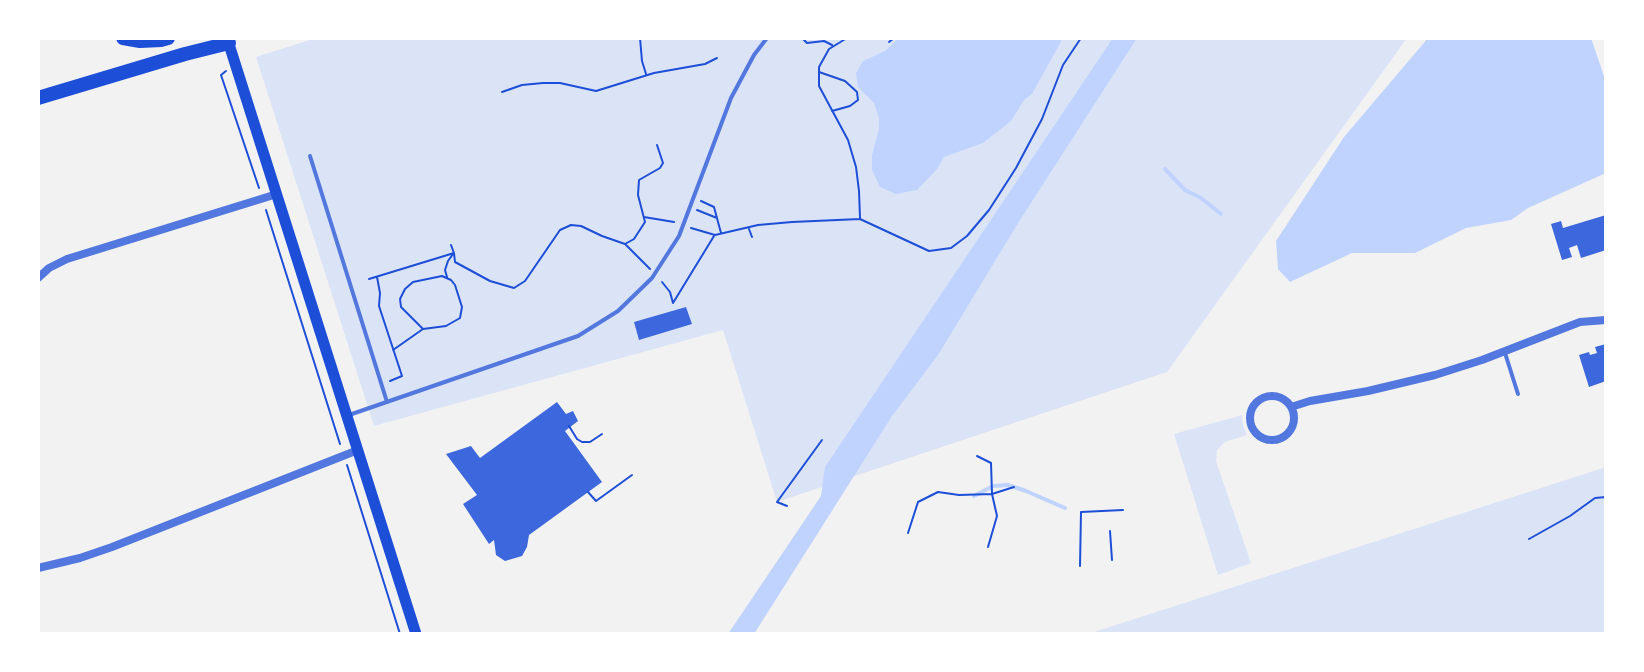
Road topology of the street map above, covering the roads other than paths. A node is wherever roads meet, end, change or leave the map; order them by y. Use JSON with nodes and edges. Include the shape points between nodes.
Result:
{"nodes":[{"id":1,"x":123,"y":38,"type":"edge"},
{"id":2,"x":767,"y":38,"type":"edge"},
{"id":3,"x":165,"y":39,"type":"edge"},
{"id":4,"x":228,"y":41,"type":"edge"},
{"id":5,"x":38,"y":98,"type":"edge"},
{"id":6,"x":310,"y":156,"type":"dead end"},
{"id":7,"x":277,"y":194,"type":"junction"},
{"id":8,"x":38,"y":278,"type":"edge"},
{"id":9,"x":1606,"y":320,"type":"edge"},
{"id":10,"x":1505,"y":351,"type":"junction"},
{"id":11,"x":1518,"y":394,"type":"dead end"},
{"id":12,"x":387,"y":402,"type":"junction"},
{"id":13,"x":1291,"y":407,"type":"junction"},
{"id":14,"x":347,"y":416,"type":"junction"},
{"id":15,"x":358,"y":450,"type":"junction"},
{"id":16,"x":38,"y":568,"type":"edge"},
{"id":17,"x":416,"y":634,"type":"edge"}],
"edges":[{"from":1,"to":3,"type":"highway"},
{"from":2,"to":12,"type":"lane","via":[[731,98],[679,236],[654,274],[618,311],[578,336]]},
{"from":4,"to":5,"type":"highway"},
{"from":4,"to":7,"type":"main road"},
{"from":6,"to":12,"type":"lane"},
{"from":7,"to":8,"type":"street","via":[[67,259]]},
{"from":7,"to":14,"type":"main road"},
{"from":9,"to":10,"type":"street","via":[[1580,322]]},
{"from":10,"to":11,"type":"lane"},
{"from":10,"to":13,"type":"street","via":[[1435,375]]},
{"from":12,"to":14,"type":"lane"},
{"from":13,"to":13,"type":"street","via":[[1283,398],[1261,398],[1249,416],[1253,430],[1271,441],[1285,436],[1294,424]]},
{"from":14,"to":15,"type":"main road"},
{"from":15,"to":16,"type":"street","via":[[112,547]]},
{"from":15,"to":17,"type":"main road"}]}
